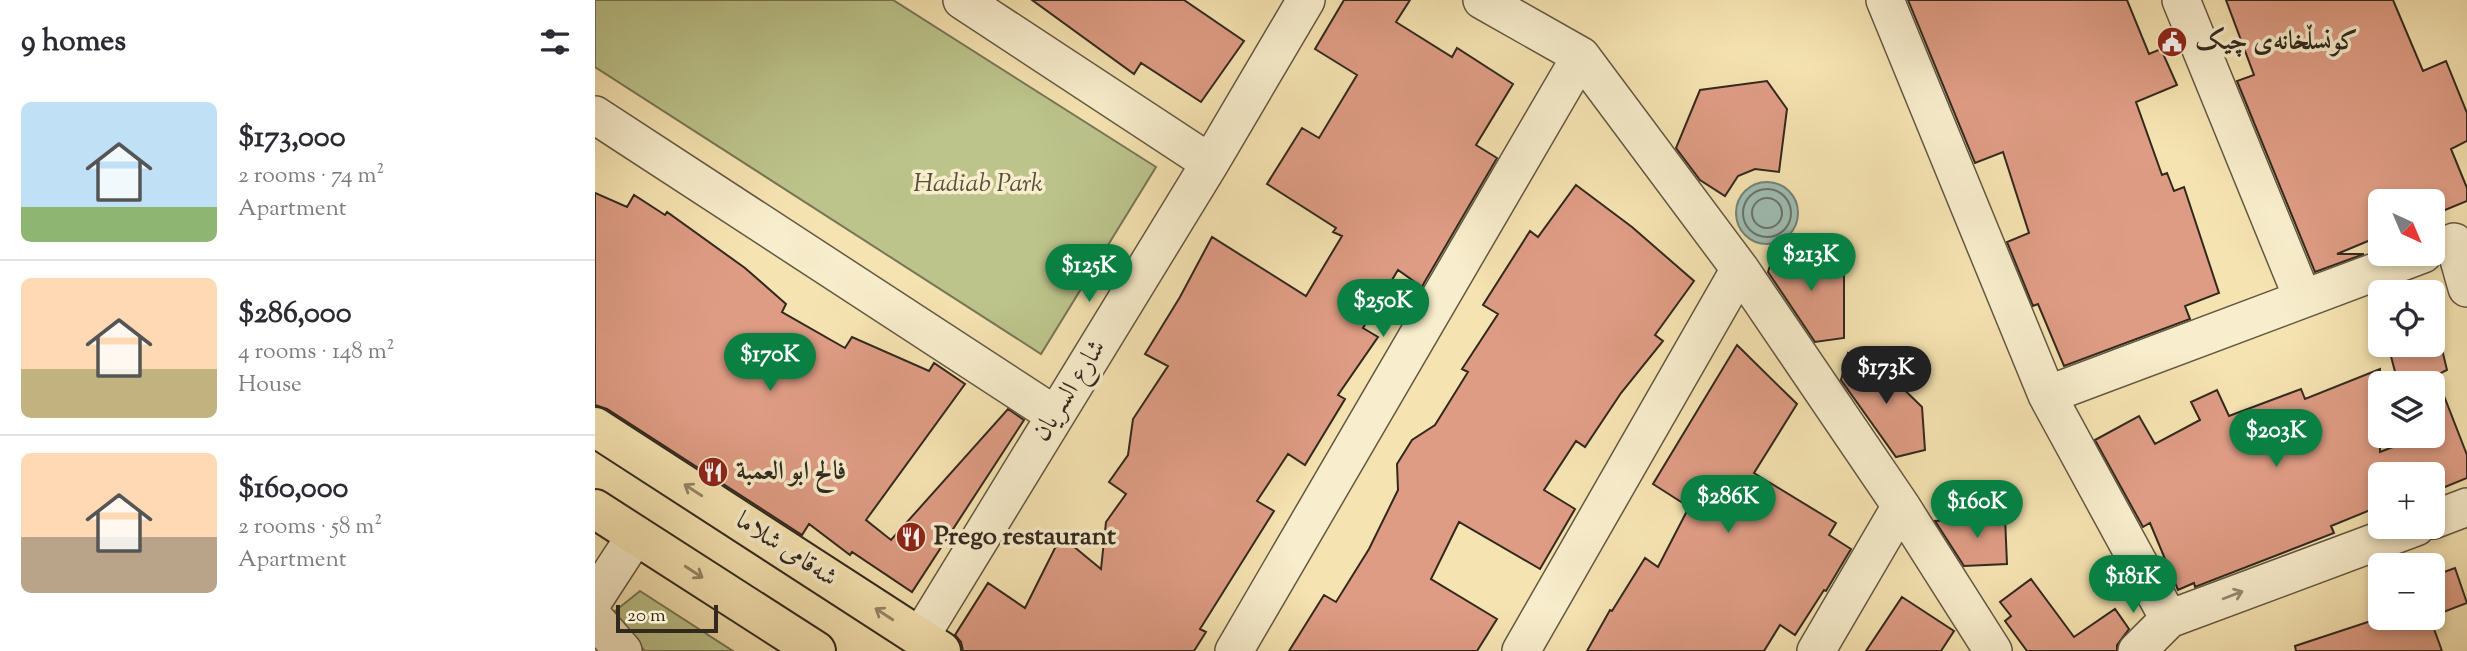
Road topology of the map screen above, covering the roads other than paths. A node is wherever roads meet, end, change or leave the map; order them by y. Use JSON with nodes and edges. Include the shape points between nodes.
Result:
{"nodes":[{"id":1,"x":962,"y":0,"type":"edge"},
{"id":2,"x":1306,"y":0,"type":"edge"},
{"id":3,"x":1482,"y":0,"type":"edge"},
{"id":4,"x":1885,"y":0,"type":"edge"},
{"id":5,"x":2181,"y":0,"type":"edge"},
{"id":6,"x":1581,"y":56,"type":"junction"},
{"id":7,"x":595,"y":115,"type":"edge"},
{"id":8,"x":1210,"y":163,"type":"junction"},
{"id":9,"x":2445,"y":248,"type":"edge"},
{"id":10,"x":2391,"y":266,"type":"edge"},
{"id":11,"x":1740,"y":269,"type":"junction"},
{"id":12,"x":2467,"y":288,"type":"edge"},
{"id":13,"x":2303,"y":299,"type":"junction"},
{"id":14,"x":2047,"y":395,"type":"junction"},
{"id":15,"x":1055,"y":415,"type":"junction"},
{"id":16,"x":595,"y":427,"type":"edge"},
{"id":17,"x":1901,"y":506,"type":"junction"},
{"id":18,"x":2467,"y":508,"type":"edge"},
{"id":19,"x":595,"y":509,"type":"edge"},
{"id":20,"x":2445,"y":516,"type":"edge"},
{"id":21,"x":636,"y":535,"type":"junction"},
{"id":22,"x":2384,"y":539,"type":"edge"},
{"id":23,"x":595,"y":598,"type":"edge"},
{"id":24,"x":595,"y":619,"type":"edge"},
{"id":25,"x":2169,"y":619,"type":"junction"},
{"id":26,"x":930,"y":644,"type":"edge"},
{"id":27,"x":623,"y":651,"type":"edge"},
{"id":28,"x":816,"y":651,"type":"edge"},
{"id":29,"x":1234,"y":651,"type":"edge"},
{"id":30,"x":1521,"y":651,"type":"edge"},
{"id":31,"x":1816,"y":651,"type":"edge"},
{"id":32,"x":1993,"y":651,"type":"edge"},
{"id":33,"x":2137,"y":651,"type":"edge"}],
"edges":[{"from":1,"to":8,"type":"street"},
{"from":2,"to":8,"type":"street","name":"شارع السريان"},
{"from":3,"to":6,"type":"street"},
{"from":4,"to":14,"type":"street"},
{"from":5,"to":13,"type":"street"},
{"from":6,"to":11,"type":"street"},
{"from":6,"to":29,"type":"street"},
{"from":7,"to":15,"type":"street"},
{"from":8,"to":15,"type":"street","name":"شارع السريان"},
{"from":9,"to":12,"type":"street"},
{"from":10,"to":13,"type":"street"},
{"from":11,"to":17,"type":"street"},
{"from":11,"to":30,"type":"street"},
{"from":13,"to":14,"type":"street"},
{"from":14,"to":25,"type":"street"},
{"from":15,"to":26,"type":"street","name":"شارع السريان"},
{"from":26,"to":16,"type":"main road","name":"شەقامی شلاما","one_way":true},
{"from":17,"to":31,"type":"street"},
{"from":17,"to":32,"type":"street"},
{"from":18,"to":20,"type":"street"},
{"from":19,"to":21,"type":"main road"},
{"from":21,"to":23,"type":"street"},
{"from":21,"to":28,"type":"main road","one_way":true},
{"from":25,"to":22,"type":"street","one_way":true},
{"from":24,"to":27,"type":"street"},
{"from":25,"to":33,"type":"street"}]}
